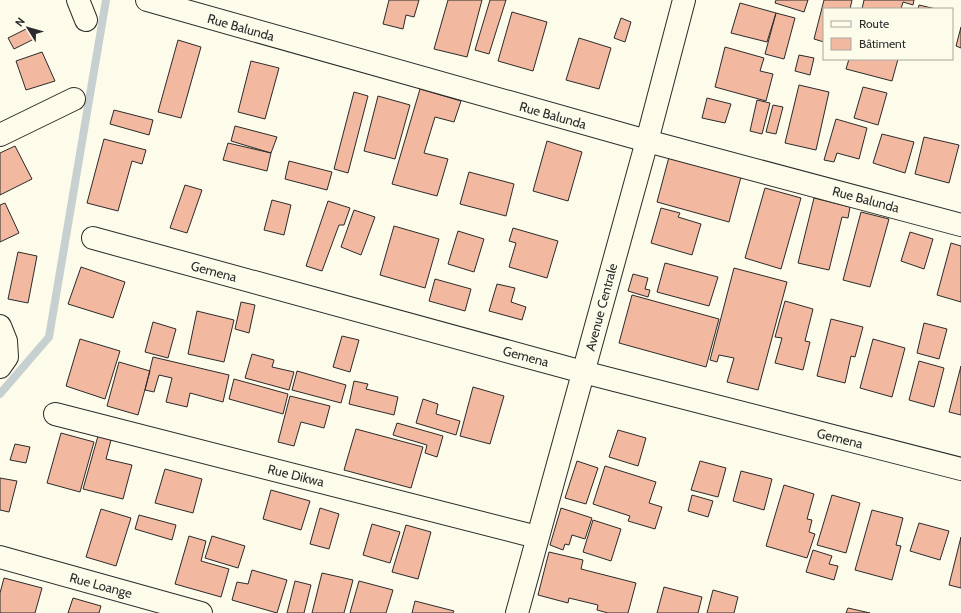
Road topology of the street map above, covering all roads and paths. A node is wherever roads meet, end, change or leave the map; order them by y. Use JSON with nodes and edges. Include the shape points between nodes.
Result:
{"nodes":[{"id":1,"x":78,"y":0,"type":"edge"},
{"id":2,"x":147,"y":0,"type":"edge"},
{"id":3,"x":684,"y":0,"type":"edge"},
{"id":4,"x":86,"y":20,"type":"dead end"},
{"id":5,"x":74,"y":99,"type":"dead end"},
{"id":6,"x":0,"y":135,"type":"edge"},
{"id":7,"x":647,"y":141,"type":"junction"},
{"id":8,"x":961,"y":225,"type":"edge"},
{"id":9,"x":93,"y":238,"type":"dead end"},
{"id":10,"x":0,"y":326,"type":"edge"},
{"id":11,"x":4,"y":362,"type":"edge"},
{"id":12,"x":583,"y":372,"type":"junction"},
{"id":13,"x":54,"y":414,"type":"dead end"},
{"id":14,"x":961,"y":469,"type":"edge"},
{"id":15,"x":538,"y":537,"type":"junction"},
{"id":16,"x":0,"y":557,"type":"edge"},
{"id":17,"x":201,"y":613,"type":"edge"},
{"id":18,"x":519,"y":613,"type":"edge"}],
"edges":[{"from":1,"to":4,"type":"street"},
{"from":2,"to":7,"type":"street","name":"Rue Balunda"},
{"from":3,"to":7,"type":"street","name":"Avenue Centrale"},
{"from":5,"to":6,"type":"street"},
{"from":7,"to":8,"type":"street","name":"Rue Balunda"},
{"from":7,"to":12,"type":"street","name":"Avenue Centrale"},
{"from":9,"to":12,"type":"street","name":"Gemena"},
{"from":10,"to":11,"type":"street","via":[[6,341]]},
{"from":12,"to":14,"type":"street","name":"Gemena"},
{"from":12,"to":15,"type":"street","name":"Avenue Centrale"},
{"from":13,"to":15,"type":"street","name":"Rue Dikwa"},
{"from":15,"to":18,"type":"street","name":"Avenue Centrale"},
{"from":16,"to":17,"type":"street","name":"Rue Loange"}]}
